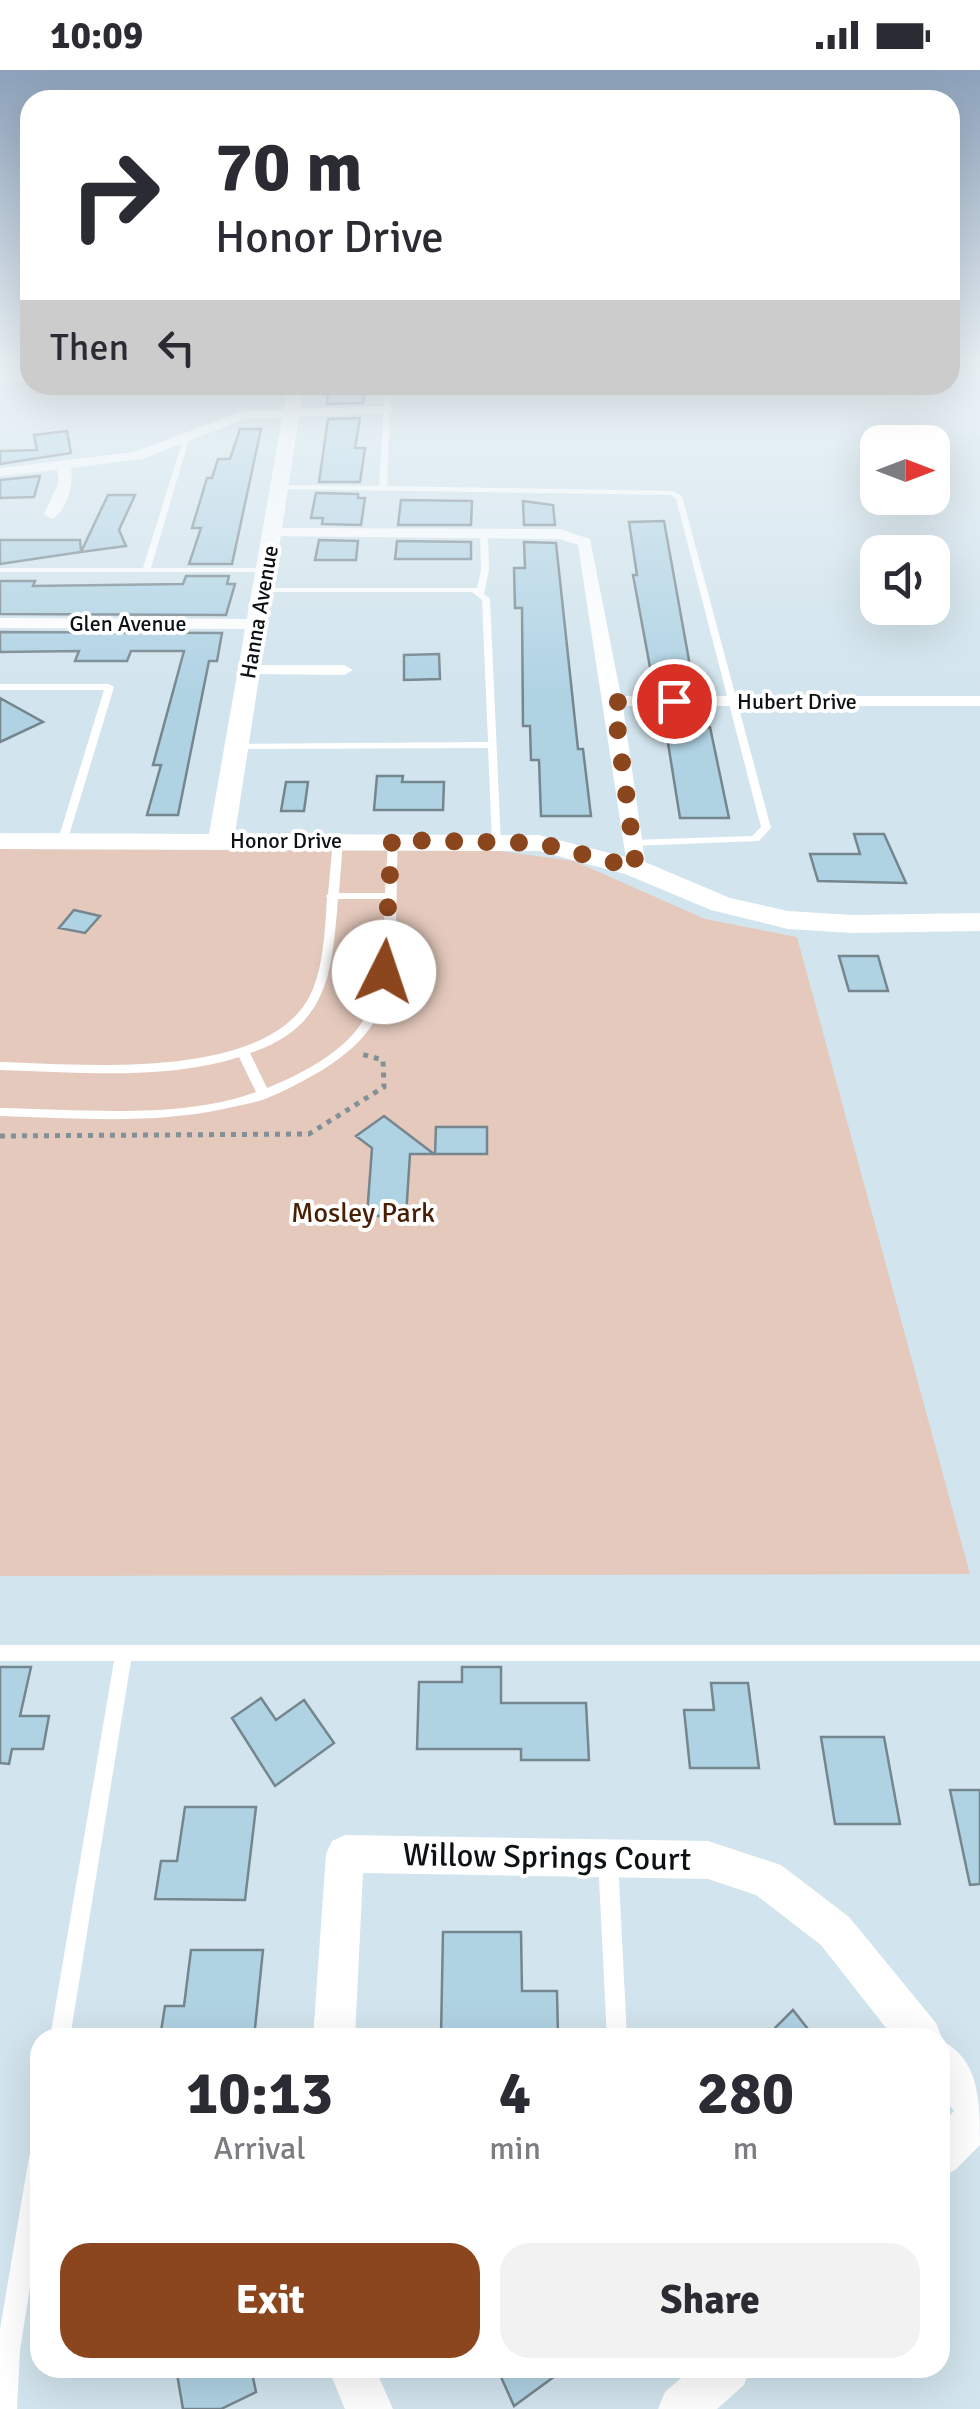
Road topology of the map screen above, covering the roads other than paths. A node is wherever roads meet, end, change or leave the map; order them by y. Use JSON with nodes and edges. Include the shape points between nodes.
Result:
{"nodes":[{"id":1,"x":65,"y":474,"type":"edge"},
{"id":2,"x":176,"y":474,"type":"edge"},
{"id":3,"x":282,"y":474,"type":"edge"},
{"id":4,"x":384,"y":474,"type":"edge"},
{"id":5,"x":280,"y":487,"type":"junction"},
{"id":6,"x":383,"y":489,"type":"junction"},
{"id":7,"x":52,"y":514,"type":"dead end"},
{"id":8,"x":484,"y":533,"type":"junction"},
{"id":9,"x":272,"y":534,"type":"junction"},
{"id":10,"x":147,"y":569,"type":"junction"},
{"id":11,"x":0,"y":570,"type":"edge"},
{"id":12,"x":265,"y":580,"type":"junction"},
{"id":13,"x":480,"y":594,"type":"junction"},
{"id":14,"x":0,"y":623,"type":"edge"},
{"id":15,"x":257,"y":624,"type":"junction"},
{"id":16,"x":249,"y":670,"type":"junction"},
{"id":17,"x":344,"y":670,"type":"dead end"},
{"id":18,"x":0,"y":687,"type":"edge"},
{"id":19,"x":735,"y":701,"type":"junction"},
{"id":20,"x":980,"y":701,"type":"edge"},
{"id":21,"x":614,"y":702,"type":"junction"},
{"id":22,"x":490,"y":744,"type":"junction"},
{"id":23,"x":236,"y":747,"type":"junction"},
{"id":24,"x":63,"y":840,"type":"junction"},
{"id":25,"x":221,"y":840,"type":"junction"},
{"id":26,"x":338,"y":840,"type":"junction"},
{"id":27,"x":392,"y":840,"type":"junction"},
{"id":28,"x":0,"y":841,"type":"edge"},
{"id":29,"x":497,"y":842,"type":"junction"},
{"id":30,"x":634,"y":855,"type":"junction"},
{"id":31,"x":331,"y":896,"type":"junction"},
{"id":32,"x":389,"y":896,"type":"junction"},
{"id":33,"x":980,"y":922,"type":"edge"},
{"id":34,"x":244,"y":1054,"type":"junction"},
{"id":35,"x":0,"y":1066,"type":"edge"},
{"id":36,"x":264,"y":1095,"type":"junction"},
{"id":37,"x":0,"y":1112,"type":"edge"},
{"id":38,"x":0,"y":1653,"type":"edge"},
{"id":39,"x":124,"y":1653,"type":"junction"},
{"id":40,"x":980,"y":1653,"type":"edge"},
{"id":41,"x":608,"y":1858,"type":"junction"},
{"id":42,"x":62,"y":2028,"type":"edge"},
{"id":43,"x":335,"y":2028,"type":"edge"},
{"id":44,"x":616,"y":2028,"type":"edge"},
{"id":45,"x":913,"y":2028,"type":"edge"},
{"id":46,"x":950,"y":2074,"type":"edge"},
{"id":47,"x":980,"y":2112,"type":"edge"},
{"id":48,"x":950,"y":2144,"type":"edge"},
{"id":49,"x":30,"y":2217,"type":"edge"},
{"id":50,"x":355,"y":2378,"type":"edge"},
{"id":51,"x":716,"y":2378,"type":"edge"},
{"id":52,"x":5,"y":2409,"type":"edge"},
{"id":53,"x":369,"y":2409,"type":"edge"},
{"id":54,"x":682,"y":2409,"type":"edge"}],
"edges":[{"from":1,"to":7,"type":"street"},
{"from":2,"to":10,"type":"lane"},
{"from":3,"to":5,"type":"street","name":"Hanna Avenue"},
{"from":4,"to":6,"type":"lane"},
{"from":5,"to":6,"type":"lane"},
{"from":5,"to":9,"type":"street","name":"Hanna Avenue"},
{"from":6,"to":19,"type":"lane","via":[[673,493]]},
{"from":8,"to":9,"type":"street"},
{"from":8,"to":13,"type":"lane"},
{"from":8,"to":21,"type":"street","via":[[560,534],[585,542]]},
{"from":9,"to":12,"type":"street","name":"Hanna Avenue"},
{"from":10,"to":11,"type":"lane"},
{"from":10,"to":12,"type":"lane"},
{"from":12,"to":13,"type":"lane"},
{"from":12,"to":15,"type":"street","name":"Hanna Avenue"},
{"from":13,"to":22,"type":"lane","via":[[486,600]]},
{"from":14,"to":15,"type":"street","name":"Glen Avenue"},
{"from":15,"to":16,"type":"street","name":"Hanna Avenue"},
{"from":16,"to":17,"type":"street"},
{"from":16,"to":23,"type":"street","name":"Hanna Avenue"},
{"from":18,"to":24,"type":"lane","via":[[109,686]]},
{"from":19,"to":20,"type":"street","name":"Hubert Drive"},
{"from":19,"to":21,"type":"street","name":"Hubert Drive"},
{"from":19,"to":30,"type":"lane","via":[[764,834]]},
{"from":21,"to":30,"type":"street"},
{"from":22,"to":23,"type":"lane"},
{"from":22,"to":29,"type":"lane"},
{"from":23,"to":25,"type":"street","name":"Hanna Avenue"},
{"from":24,"to":25,"type":"street","name":"Honor Drive"},
{"from":24,"to":28,"type":"street","name":"Honor Drive"},
{"from":25,"to":26,"type":"street","name":"Honor Drive"},
{"from":26,"to":27,"type":"street","name":"Honor Drive"},
{"from":26,"to":31,"type":"lane"},
{"from":27,"to":29,"type":"street","name":"Honor Drive"},
{"from":27,"to":32,"type":"lane"},
{"from":29,"to":30,"type":"street","name":"Honor Drive"},
{"from":30,"to":33,"type":"street","name":"Honor Drive","via":[[721,904],[788,920]]},
{"from":31,"to":32,"type":"lane"},
{"from":31,"to":34,"type":"lane","via":[[313,1002],[292,1028]]},
{"from":32,"to":36,"type":"lane","via":[[374,1011],[346,1049],[299,1082]]},
{"from":34,"to":35,"type":"lane","via":[[184,1065]]},
{"from":34,"to":36,"type":"lane"},
{"from":36,"to":37,"type":"lane","via":[[174,1113]]},
{"from":38,"to":39,"type":"lane"},
{"from":39,"to":40,"type":"lane"},
{"from":39,"to":42,"type":"lane"},
{"from":41,"to":43,"type":"street","name":"Willow Springs Court","via":[[345,1854]]},
{"from":41,"to":44,"type":"lane"},
{"from":41,"to":45,"type":"street","name":"Willow Springs Court","via":[[708,1860],[767,1879],[835,1931]]},
{"from":46,"to":47,"type":"street"},
{"from":47,"to":48,"type":"street"},
{"from":49,"to":52,"type":"lane"},
{"from":50,"to":53,"type":"street"},
{"from":51,"to":54,"type":"street"}]}
